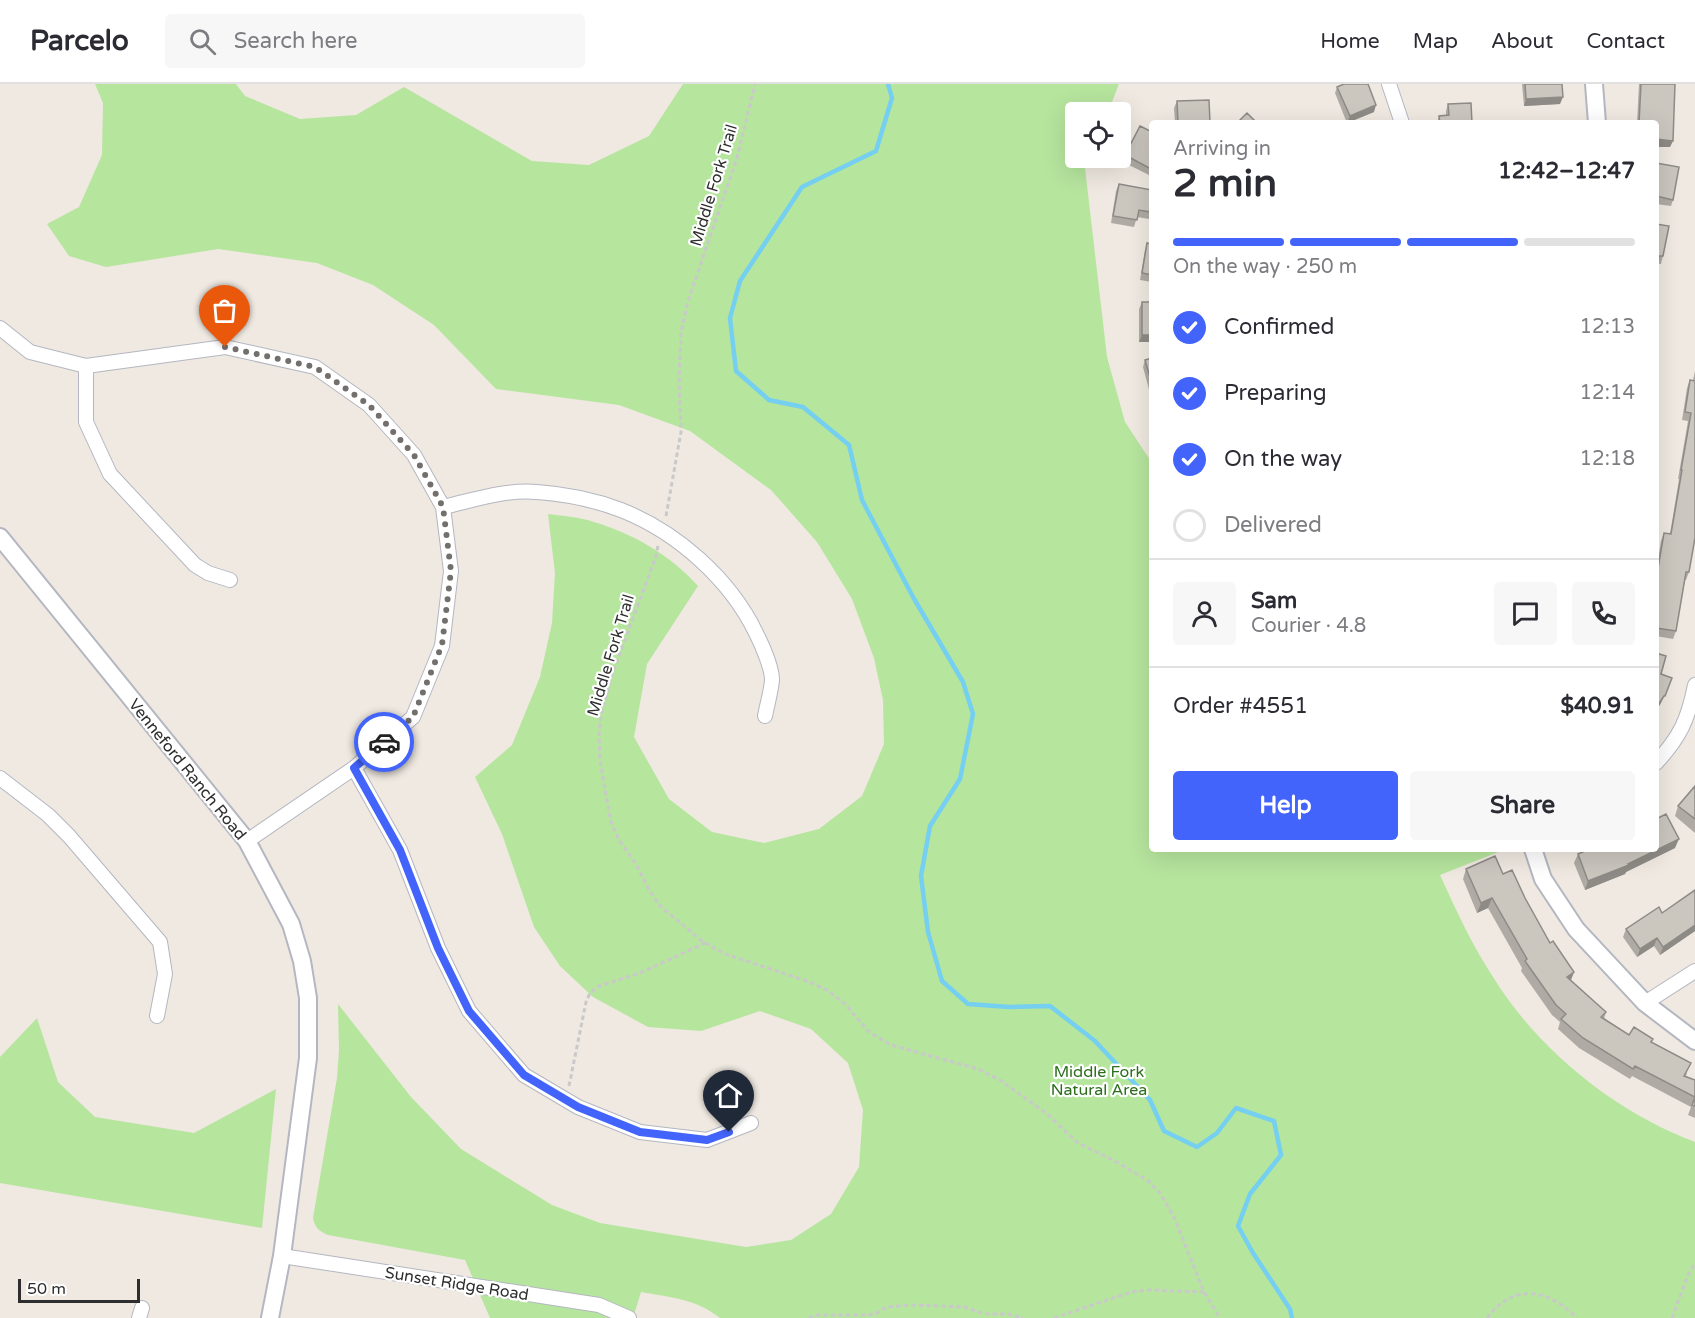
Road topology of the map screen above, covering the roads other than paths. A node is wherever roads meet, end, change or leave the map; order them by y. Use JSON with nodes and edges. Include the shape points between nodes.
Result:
{"nodes":[{"id":1,"x":1389,"y":84,"type":"edge"},
{"id":2,"x":1594,"y":84,"type":"edge"},
{"id":3,"x":1401,"y":120,"type":"edge"},
{"id":4,"x":1597,"y":120,"type":"edge"},
{"id":5,"x":0,"y":328,"type":"edge"},
{"id":6,"x":86,"y":366,"type":"junction"},
{"id":7,"x":443,"y":507,"type":"junction"},
{"id":8,"x":0,"y":537,"type":"edge"},
{"id":9,"x":230,"y":580,"type":"dead end"},
{"id":10,"x":1695,"y":685,"type":"edge"},
{"id":11,"x":765,"y":716,"type":"dead end"},
{"id":12,"x":1659,"y":760,"type":"edge"},
{"id":13,"x":354,"y":768,"type":"junction"},
{"id":14,"x":0,"y":778,"type":"edge"},
{"id":15,"x":247,"y":841,"type":"junction"},
{"id":16,"x":1534,"y":852,"type":"edge"},
{"id":17,"x":1695,"y":971,"type":"edge"},
{"id":18,"x":1645,"y":1003,"type":"junction"},
{"id":19,"x":157,"y":1016,"type":"dead end"},
{"id":20,"x":1695,"y":1041,"type":"edge"},
{"id":21,"x":751,"y":1123,"type":"dead end"},
{"id":22,"x":282,"y":1256,"type":"junction"},
{"id":23,"x":270,"y":1318,"type":"edge"},
{"id":24,"x":628,"y":1318,"type":"edge"}],
"edges":[{"from":1,"to":3,"type":"street"},
{"from":2,"to":4,"type":"street"},
{"from":5,"to":6,"type":"street","via":[[30,352]]},
{"from":6,"to":7,"type":"street","via":[[225,347],[315,367],[369,405],[414,455]]},
{"from":6,"to":9,"type":"street","via":[[86,422],[110,474],[195,565]]},
{"from":7,"to":11,"type":"street","via":[[496,494],[534,491],[622,510],[662,532],[694,555],[726,586],[747,614],[772,679]]},
{"from":7,"to":13,"type":"street","via":[[451,571],[442,645],[413,717]]},
{"from":8,"to":15,"type":"street","name":"Venneford Ranch Road"},
{"from":10,"to":12,"type":"street","via":[[1690,713],[1674,744]]},
{"from":13,"to":15,"type":"street"},
{"from":13,"to":21,"type":"street","via":[[400,850],[438,948],[469,1011],[524,1075],[578,1107],[640,1132],[707,1140]]},
{"from":14,"to":19,"type":"street","via":[[69,836],[160,942],[165,974]]},
{"from":15,"to":22,"type":"street","name":"Venneford Ranch Road","via":[[291,924],[308,998],[308,1058]]},
{"from":16,"to":18,"type":"street","via":[[1543,879],[1576,929]]},
{"from":17,"to":18,"type":"street"},
{"from":18,"to":20,"type":"street"},
{"from":22,"to":23,"type":"street","name":"Venneford Ranch Road"},
{"from":22,"to":24,"type":"street","name":"Sunset Ridge Road","via":[[599,1305]]}]}
